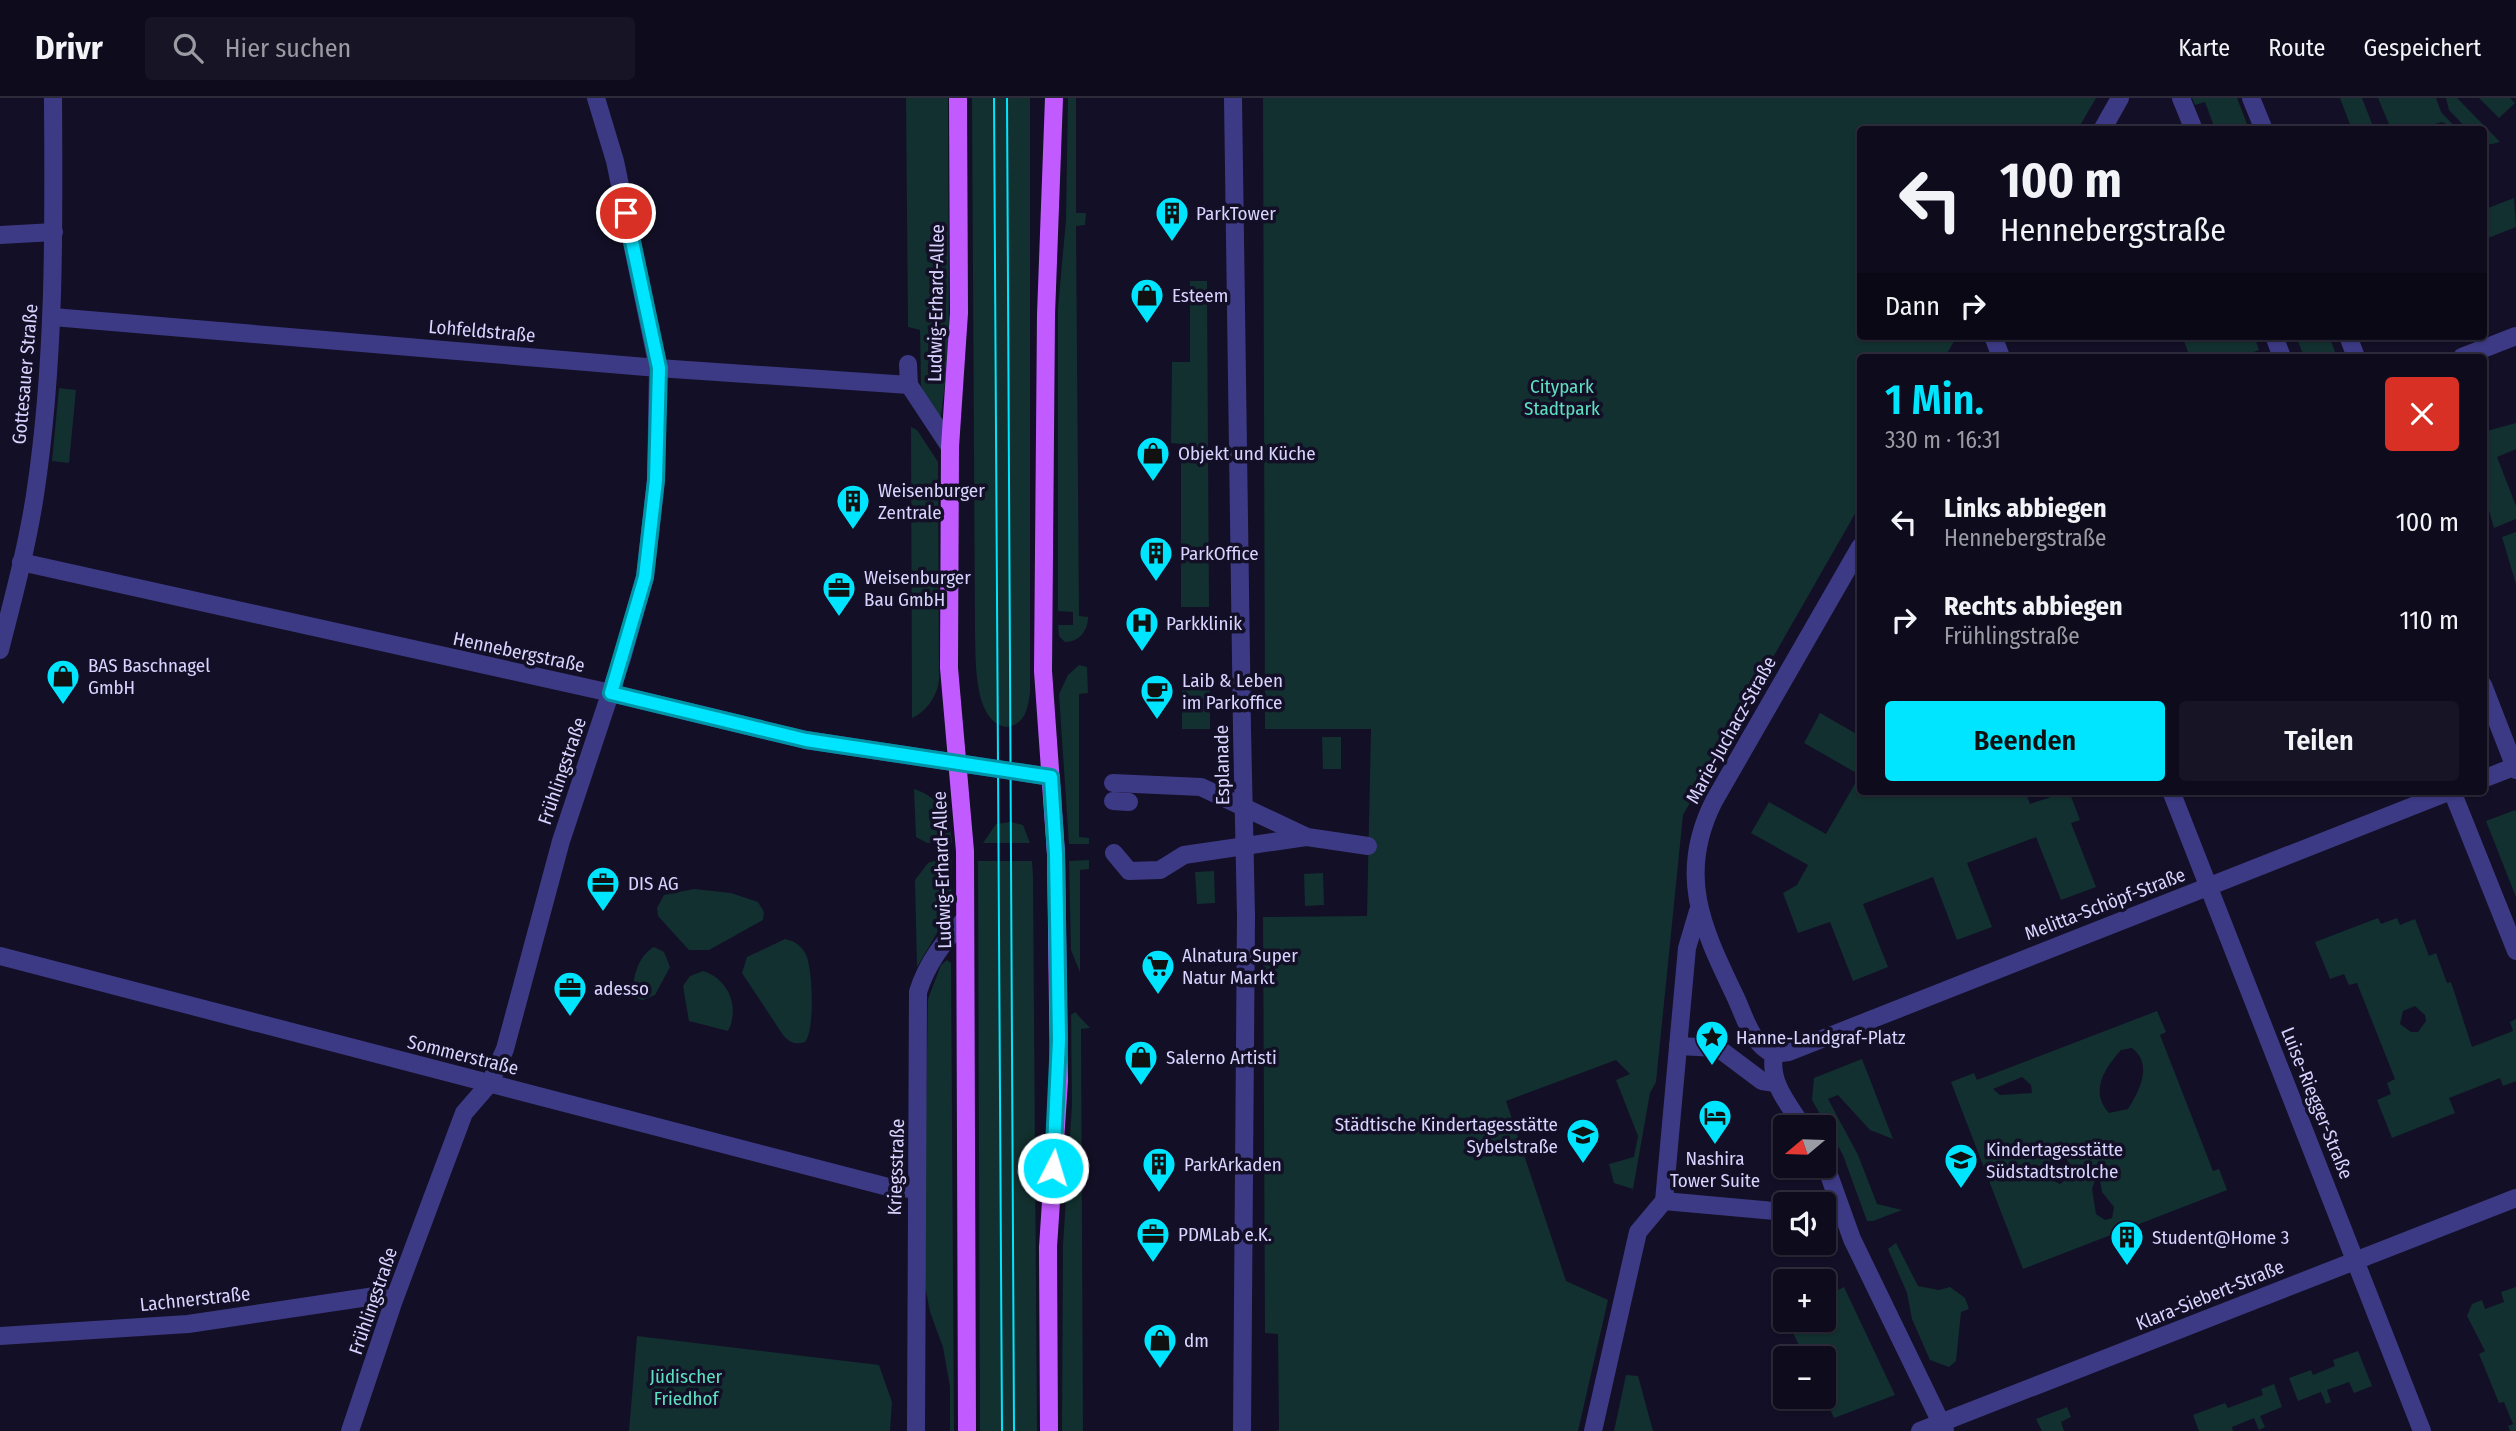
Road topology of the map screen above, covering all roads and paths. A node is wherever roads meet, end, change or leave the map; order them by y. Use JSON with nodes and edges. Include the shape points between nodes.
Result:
{"nodes":[{"id":1,"x":53,"y":98,"type":"edge"},
{"id":2,"x":596,"y":98,"type":"edge"},
{"id":3,"x":958,"y":98,"type":"edge"},
{"id":4,"x":1054,"y":98,"type":"edge"},
{"id":5,"x":1233,"y":98,"type":"edge"},
{"id":6,"x":2120,"y":98,"type":"edge"},
{"id":7,"x":2181,"y":98,"type":"edge"},
{"id":8,"x":2251,"y":98,"type":"edge"},
{"id":9,"x":2104,"y":126,"type":"edge"},
{"id":10,"x":2192,"y":126,"type":"edge"},
{"id":11,"x":2262,"y":126,"type":"edge"},
{"id":12,"x":54,"y":232,"type":"junction"},
{"id":13,"x":0,"y":235,"type":"edge"},
{"id":14,"x":53,"y":317,"type":"junction"},
{"id":15,"x":2516,"y":336,"type":"edge"},
{"id":16,"x":2470,"y":354,"type":"edge"},
{"id":17,"x":908,"y":364,"type":"dead end"},
{"id":18,"x":659,"y":368,"type":"junction"},
{"id":19,"x":909,"y":385,"type":"junction"},
{"id":20,"x":950,"y":447,"type":"junction"},
{"id":21,"x":1857,"y":552,"type":"edge"},
{"id":22,"x":21,"y":562,"type":"junction"},
{"id":23,"x":5,"y":611,"type":"edge"},
{"id":24,"x":0,"y":650,"type":"edge"},
{"id":25,"x":611,"y":693,"type":"junction"},
{"id":26,"x":2487,"y":695,"type":"edge"},
{"id":27,"x":958,"y":764,"type":"junction"},
{"id":28,"x":2516,"y":768,"type":"edge"},
{"id":29,"x":1051,"y":777,"type":"junction"},
{"id":30,"x":2487,"y":778,"type":"edge"},
{"id":31,"x":1119,"y":795,"type":"dead end"},
{"id":32,"x":2173,"y":795,"type":"edge"},
{"id":33,"x":2441,"y":795,"type":"edge"},
{"id":34,"x":2453,"y":795,"type":"edge"},
{"id":35,"x":1307,"y":837,"type":"junction"},
{"id":36,"x":1368,"y":846,"type":"dead end"},
{"id":37,"x":1114,"y":853,"type":"dead end"},
{"id":38,"x":2208,"y":887,"type":"junction"},
{"id":39,"x":1698,"y":911,"type":"junction"},
{"id":40,"x":965,"y":919,"type":"junction"},
{"id":41,"x":2516,"y":951,"type":"edge"},
{"id":42,"x":0,"y":956,"type":"edge"},
{"id":43,"x":1678,"y":1046,"type":"junction"},
{"id":44,"x":1774,"y":1054,"type":"junction"},
{"id":45,"x":490,"y":1083,"type":"junction"},
{"id":46,"x":1774,"y":1083,"type":"junction"},
{"id":47,"x":1795,"y":1115,"type":"edge"},
{"id":48,"x":916,"y":1189,"type":"junction"},
{"id":49,"x":2516,"y":1198,"type":"edge"},
{"id":50,"x":1664,"y":1201,"type":"junction"},
{"id":51,"x":1773,"y":1211,"type":"edge"},
{"id":52,"x":1836,"y":1216,"type":"edge"},
{"id":53,"x":2355,"y":1258,"type":"junction"},
{"id":54,"x":394,"y":1300,"type":"junction"},
{"id":55,"x":0,"y":1336,"type":"edge"},
{"id":56,"x":1943,"y":1427,"type":"edge"},
{"id":57,"x":350,"y":1431,"type":"edge"},
{"id":58,"x":916,"y":1431,"type":"edge"},
{"id":59,"x":967,"y":1431,"type":"edge"},
{"id":60,"x":1049,"y":1431,"type":"edge"},
{"id":61,"x":1242,"y":1431,"type":"edge"},
{"id":62,"x":1593,"y":1431,"type":"edge"},
{"id":63,"x":1920,"y":1431,"type":"edge"},
{"id":64,"x":2422,"y":1431,"type":"edge"}],
"edges":[{"from":1,"to":12,"type":"street","name":"Gottesauer Straße"},
{"from":2,"to":18,"type":"street","name":"Frühlingstraße","via":[[615,161]]},
{"from":3,"to":20,"type":"main road","name":"Ludwig-Erhard-Allee","via":[[959,313]]},
{"from":4,"to":29,"type":"main road","via":[[1046,315],[1043,658]]},
{"from":5,"to":61,"type":"street","name":"Esplanade","bridge":true,"via":[[1246,916]]},
{"from":6,"to":9,"type":"street"},
{"from":7,"to":10,"type":"street"},
{"from":8,"to":11,"type":"street"},
{"from":12,"to":13,"type":"street"},
{"from":12,"to":14,"type":"street","name":"Gottesauer Straße"},
{"from":14,"to":18,"type":"street","name":"Lohfeldstraße"},
{"from":14,"to":22,"type":"street","name":"Gottesauer Straße","via":[[35,495]]},
{"from":15,"to":16,"type":"street"},
{"from":17,"to":19,"type":"street"},
{"from":18,"to":19,"type":"street","name":"Lohfeldstraße"},
{"from":18,"to":25,"type":"street","name":"Frühlingstraße","via":[[656,480],[645,577]]},
{"from":19,"to":20,"type":"street"},
{"from":20,"to":27,"type":"main road","name":"Ludwig-Erhard-Allee","via":[[949,668]]},
{"from":21,"to":39,"type":"street","name":"Marie-Juchacz-Straße","via":[[1705,818],[1696,863]]},
{"from":22,"to":23,"type":"street","name":"Gottesauer Straße"},
{"from":22,"to":25,"type":"street","name":"Hennebergstraße"},
{"from":23,"to":24,"type":"street","name":"Gottesauer Straße"},
{"from":25,"to":27,"type":"street","name":"Hennebergstraße","via":[[806,740]]},
{"from":25,"to":45,"type":"street","name":"Frühlingstraße","via":[[561,841],[505,1049]]},
{"from":26,"to":28,"type":"street"},
{"from":27,"to":29,"type":"street","name":"Hennebergstraße"},
{"from":27,"to":40,"type":"main road","name":"Ludwig-Erhard-Allee"},
{"from":28,"to":30,"type":"street"},
{"from":29,"to":60,"type":"main road","via":[[1059,1081],[1048,1247]]},
{"from":31,"to":35,"type":"street","via":[[1200,787]]},
{"from":32,"to":38,"type":"street","name":"Luise-Riegger-Straße"},
{"from":33,"to":38,"type":"street","name":"Melitta-Schöpf-Straße"},
{"from":34,"to":41,"type":"street"},
{"from":35,"to":36,"type":"street"},
{"from":35,"to":37,"type":"street","via":[[1184,855],[1160,870],[1129,871]]},
{"from":38,"to":44,"type":"street","name":"Melitta-Schöpf-Straße","via":[[1789,1052]]},
{"from":38,"to":53,"type":"street","name":"Luise-Riegger-Straße"},
{"from":39,"to":43,"type":"street","via":[[1687,948]]},
{"from":39,"to":44,"type":"street","name":"Marie-Juchacz-Straße","via":[[1756,1041]]},
{"from":40,"to":48,"type":"street","name":"Kriegsstraße","via":[[925,970],[918,992]]},
{"from":40,"to":59,"type":"main road","name":"Ludwig-Erhard-Allee"},
{"from":42,"to":45,"type":"street","name":"Sommerstraße"},
{"from":43,"to":46,"type":"street","via":[[1718,1048],[1762,1081]]},
{"from":43,"to":50,"type":"street"},
{"from":44,"to":46,"type":"street"},
{"from":45,"to":48,"type":"street","name":"Sommerstraße","via":[[892,1188]]},
{"from":45,"to":54,"type":"street","name":"Frühlingstraße","via":[[464,1113]]},
{"from":46,"to":47,"type":"street"},
{"from":48,"to":58,"type":"street","name":"Kriegsstraße"},
{"from":49,"to":53,"type":"street","name":"Klara-Siebert-Straße"},
{"from":50,"to":51,"type":"street"},
{"from":50,"to":62,"type":"street","via":[[1639,1232]]},
{"from":52,"to":56,"type":"street"},
{"from":53,"to":56,"type":"street","name":"Klara-Siebert-Straße"},
{"from":53,"to":64,"type":"street","name":"Luise-Riegger-Straße"},
{"from":54,"to":55,"type":"street","name":"Lachnerstraße","via":[[375,1296],[188,1324]]},
{"from":54,"to":57,"type":"street","name":"Frühlingstraße"},
{"from":56,"to":63,"type":"street","name":"Klara-Siebert-Straße"}]}
